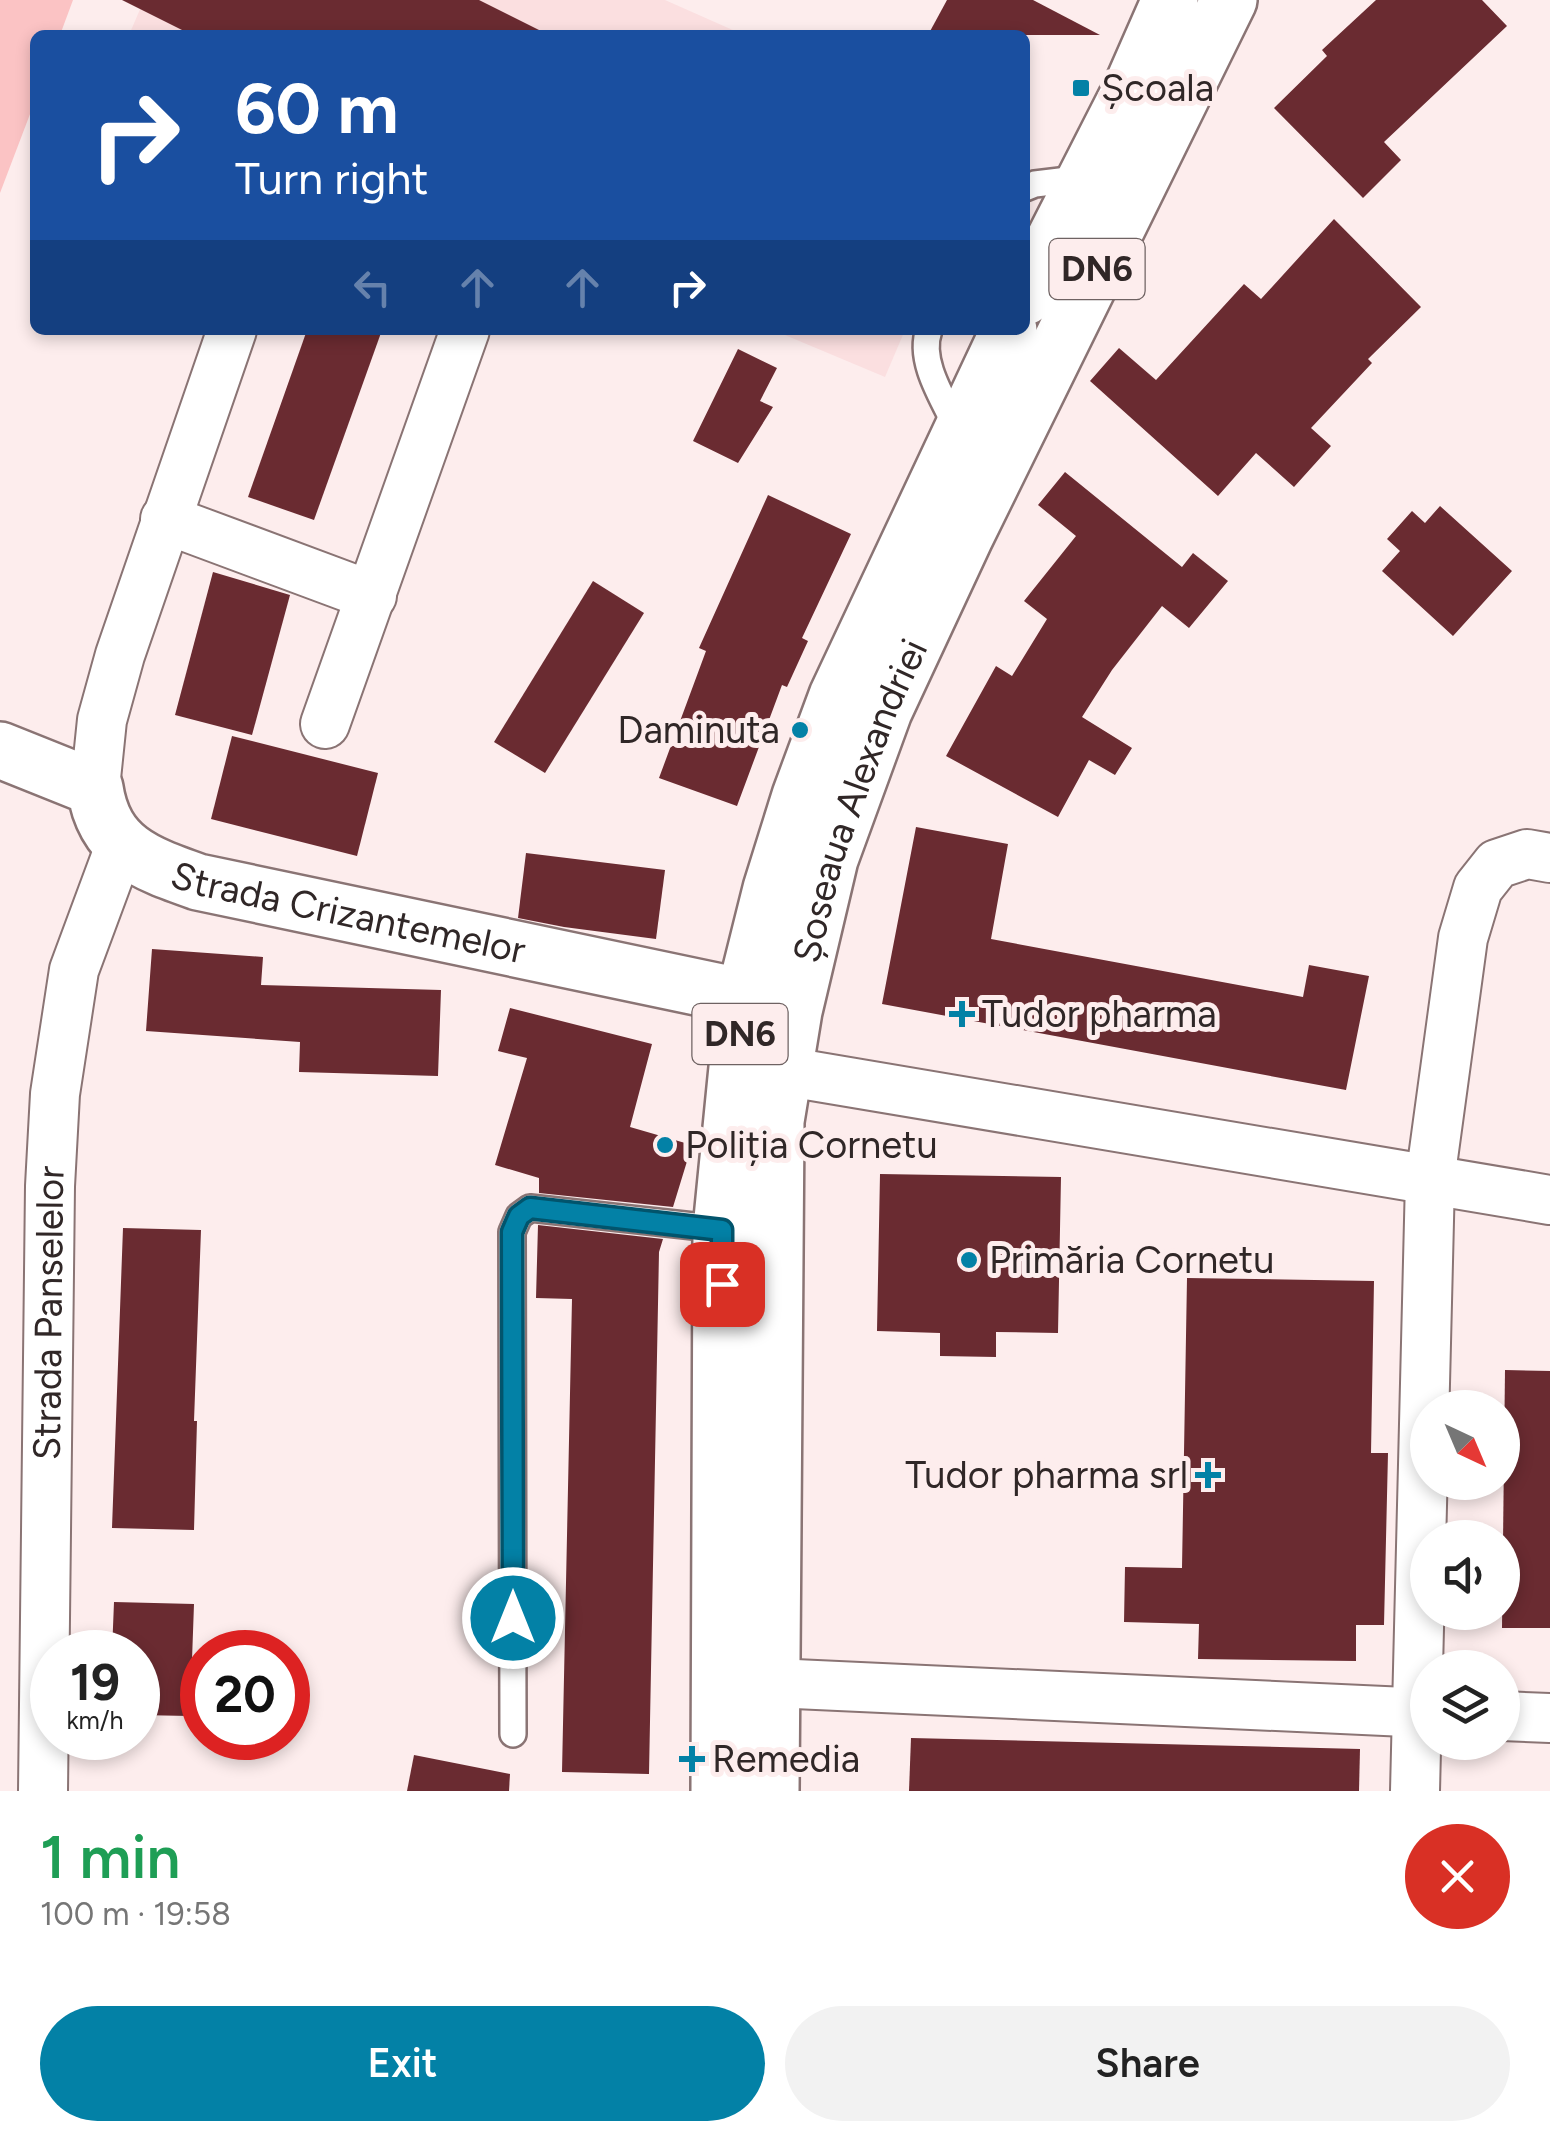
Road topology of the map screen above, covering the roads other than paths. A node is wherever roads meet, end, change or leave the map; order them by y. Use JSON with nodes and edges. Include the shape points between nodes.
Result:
{"nodes":[{"id":1,"x":1170,"y":0,"type":"edge"},
{"id":2,"x":1230,"y":0,"type":"edge"},
{"id":3,"x":1086,"y":178,"type":"junction"},
{"id":4,"x":1030,"y":186,"type":"edge"},
{"id":5,"x":1030,"y":287,"type":"edge"},
{"id":6,"x":230,"y":335,"type":"edge"},
{"id":7,"x":463,"y":335,"type":"edge"},
{"id":8,"x":927,"y":335,"type":"edge"},
{"id":9,"x":1007,"y":335,"type":"edge"},
{"id":10,"x":960,"y":434,"type":"junction"},
{"id":11,"x":165,"y":520,"type":"junction"},
{"id":12,"x":372,"y":596,"type":"junction"},
{"id":13,"x":325,"y":724,"type":"dead end"},
{"id":14,"x":0,"y":750,"type":"edge"},
{"id":15,"x":95,"y":788,"type":"junction"},
{"id":16,"x":120,"y":846,"type":"junction"},
{"id":17,"x":1550,"y":858,"type":"edge"},
{"id":18,"x":744,"y":997,"type":"junction"},
{"id":19,"x":784,"y":1071,"type":"junction"},
{"id":20,"x":1430,"y":1180,"type":"junction"},
{"id":21,"x":1550,"y":1200,"type":"edge"},
{"id":22,"x":722,"y":1230,"type":"junction"},
{"id":23,"x":1424,"y":1650,"type":"edge"},
{"id":24,"x":773,"y":1683,"type":"junction"},
{"id":25,"x":1410,"y":1712,"type":"edge"},
{"id":26,"x":1520,"y":1717,"type":"edge"},
{"id":27,"x":1550,"y":1718,"type":"edge"},
{"id":28,"x":513,"y":1734,"type":"dead end"},
{"id":29,"x":1418,"y":1760,"type":"edge"},
{"id":30,"x":44,"y":1791,"type":"edge"},
{"id":31,"x":719,"y":1791,"type":"edge"},
{"id":32,"x":770,"y":1791,"type":"edge"},
{"id":33,"x":1415,"y":1791,"type":"edge"}],
"edges":[{"from":1,"to":3,"type":"main road","number":"DN6"},
{"from":2,"to":19,"type":"main road","name":"Șoseaua Alexandriei","number":"DN6","via":[[884,711],[830,859]]},
{"from":3,"to":4,"type":"lane"},
{"from":3,"to":5,"type":"main road","number":"DN6"},
{"from":6,"to":11,"type":"street"},
{"from":7,"to":12,"type":"street"},
{"from":8,"to":10,"type":"lane","via":[[932,374]]},
{"from":9,"to":10,"type":"main road","name":"Șoseaua Alexandriei","number":"DN6"},
{"from":10,"to":18,"type":"main road","name":"Șoseaua Alexandriei","number":"DN6","via":[[837,696],[788,833]]},
{"from":11,"to":12,"type":"street"},
{"from":11,"to":15,"type":"street","via":[[102,720]]},
{"from":12,"to":13,"type":"street"},
{"from":14,"to":15,"type":"main road"},
{"from":15,"to":16,"type":"main road","via":[[99,812]]},
{"from":16,"to":18,"type":"main road","name":"Strada Crizantemelor","via":[[218,886]]},
{"from":16,"to":30,"type":"street","name":"Strada Panselelor","via":[[74,970],[54,1094]]},
{"from":17,"to":20,"type":"street","via":[[1527,854],[1497,864],[1469,912]]},
{"from":18,"to":22,"type":"main road","name":"Șoseaua Alexandriei","number":"DN6"},
{"from":19,"to":20,"type":"street"},
{"from":19,"to":24,"type":"main road","name":"Șoseaua Alexandriei","number":"DN6","via":[[774,1185]]},
{"from":20,"to":21,"type":"street"},
{"from":20,"to":23,"type":"street"},
{"from":22,"to":28,"type":"lane","via":[[530,1208],[512,1232]]},
{"from":22,"to":31,"type":"main road","name":"Șoseaua Alexandriei","number":"DN6"},
{"from":24,"to":25,"type":"street"},
{"from":24,"to":32,"type":"main road","name":"Șoseaua Alexandriei","number":"DN6"},
{"from":26,"to":27,"type":"street"},
{"from":29,"to":33,"type":"street"}]}
